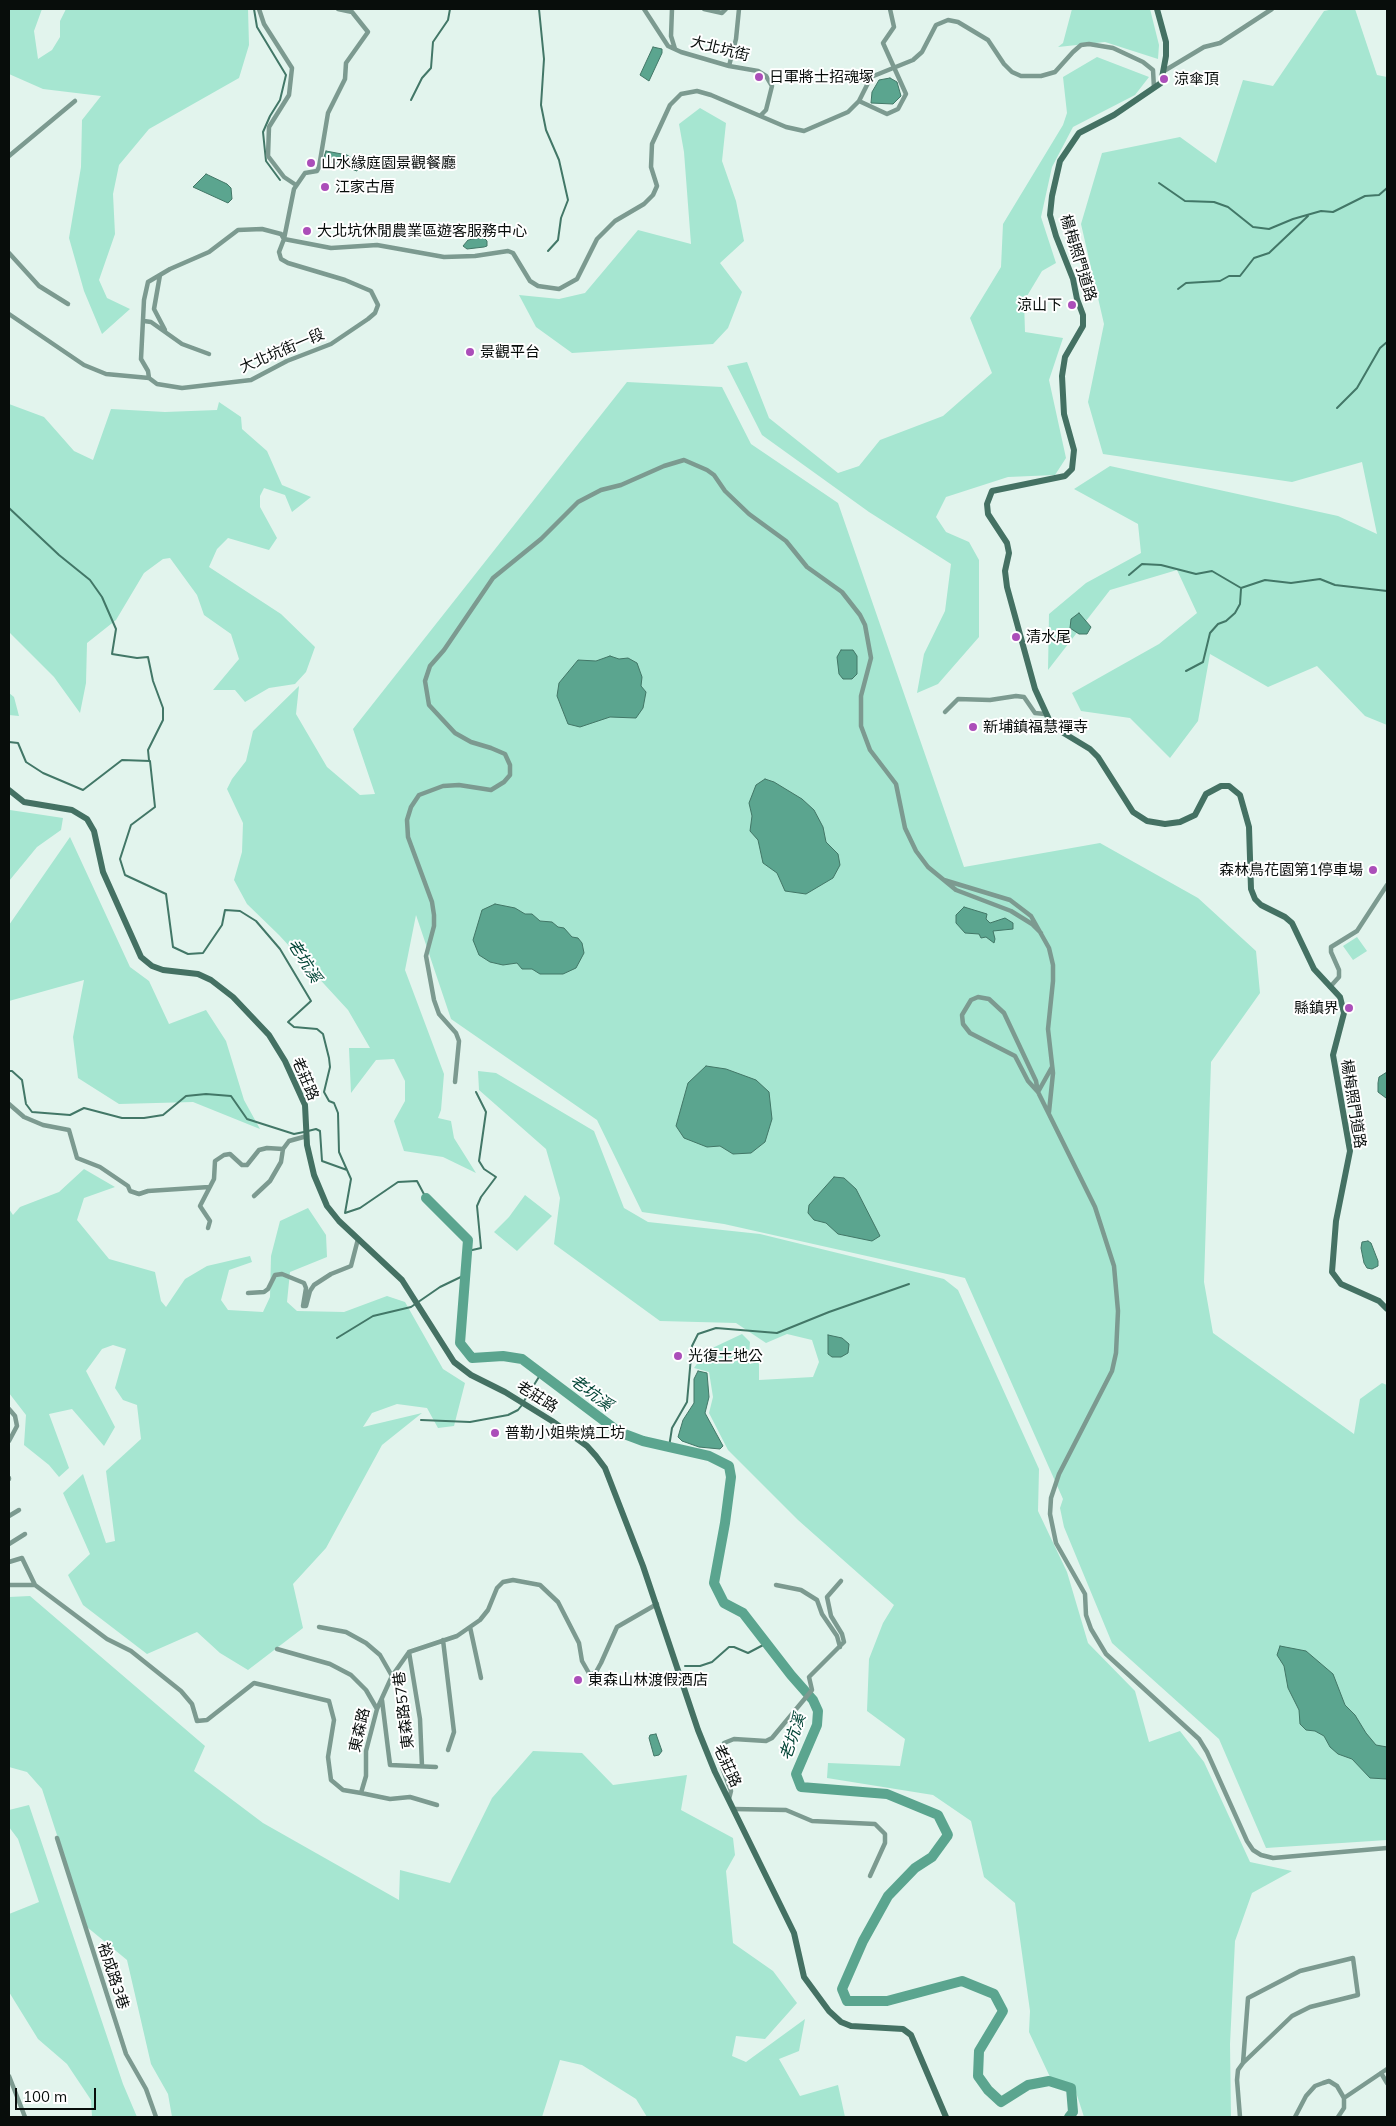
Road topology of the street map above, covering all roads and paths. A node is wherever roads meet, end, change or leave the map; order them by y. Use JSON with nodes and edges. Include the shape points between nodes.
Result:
{"nodes":[{"id":1,"x":260,"y":9,"type":"edge"},
{"id":2,"x":338,"y":9,"type":"edge"},
{"id":3,"x":644,"y":9,"type":"edge"},
{"id":4,"x":672,"y":9,"type":"edge"},
{"id":5,"x":704,"y":9,"type":"edge"},
{"id":6,"x":726,"y":9,"type":"edge"},
{"id":7,"x":739,"y":9,"type":"edge"},
{"id":8,"x":890,"y":9,"type":"edge"},
{"id":9,"x":1157,"y":9,"type":"edge"},
{"id":10,"x":1272,"y":9,"type":"edge"},
{"id":11,"x":675,"y":49,"type":"junction"},
{"id":12,"x":729,"y":66,"type":"junction"},
{"id":13,"x":895,"y":67,"type":"junction"},
{"id":14,"x":1164,"y":71,"type":"junction"},
{"id":15,"x":1154,"y":88,"type":"junction"},
{"id":16,"x":859,"y":100,"type":"junction"},
{"id":17,"x":75,"y":101,"type":"dead end"},
{"id":18,"x":761,"y":115,"type":"junction"},
{"id":19,"x":9,"y":156,"type":"edge"},
{"id":20,"x":296,"y":185,"type":"junction"},
{"id":21,"x":284,"y":239,"type":"junction"},
{"id":22,"x":9,"y":253,"type":"edge"},
{"id":23,"x":160,"y":275,"type":"junction"},
{"id":24,"x":68,"y":304,"type":"dead end"},
{"id":25,"x":9,"y":314,"type":"edge"},
{"id":26,"x":144,"y":321,"type":"junction"},
{"id":27,"x":166,"y":331,"type":"junction"},
{"id":28,"x":209,"y":354,"type":"dead end"},
{"id":29,"x":148,"y":378,"type":"junction"},
{"id":30,"x":945,"y":712,"type":"dead end"},
{"id":31,"x":1045,"y":714,"type":"junction"},
{"id":32,"x":9,"y":790,"type":"edge"},
{"id":33,"x":942,"y":879,"type":"junction"},
{"id":34,"x":1387,"y":885,"type":"edge"},
{"id":35,"x":1041,"y":933,"type":"junction"},
{"id":36,"x":1330,"y":987,"type":"junction"},
{"id":37,"x":1052,"y":1067,"type":"junction"},
{"id":38,"x":455,"y":1082,"type":"dead end"},
{"id":39,"x":1038,"y":1092,"type":"junction"},
{"id":40,"x":9,"y":1104,"type":"edge"},
{"id":41,"x":1049,"y":1114,"type":"junction"},
{"id":42,"x":306,"y":1132,"type":"junction"},
{"id":43,"x":283,"y":1149,"type":"junction"},
{"id":44,"x":210,"y":1187,"type":"junction"},
{"id":45,"x":254,"y":1196,"type":"dead end"},
{"id":46,"x":208,"y":1228,"type":"dead end"},
{"id":47,"x":358,"y":1239,"type":"junction"},
{"id":48,"x":248,"y":1293,"type":"dead end"},
{"id":49,"x":1387,"y":1309,"type":"edge"},
{"id":50,"x":9,"y":1409,"type":"edge"},
{"id":51,"x":9,"y":1441,"type":"edge"},
{"id":52,"x":19,"y":1510,"type":"dead end"},
{"id":53,"x":9,"y":1516,"type":"edge"},
{"id":54,"x":25,"y":1534,"type":"dead end"},
{"id":55,"x":9,"y":1544,"type":"edge"},
{"id":56,"x":9,"y":1562,"type":"edge"},
{"id":57,"x":841,"y":1581,"type":"dead end"},
{"id":58,"x":9,"y":1585,"type":"edge"},
{"id":59,"x":35,"y":1585,"type":"junction"},
{"id":60,"x":776,"y":1585,"type":"dead end"},
{"id":61,"x":656,"y":1604,"type":"junction"},
{"id":62,"x":319,"y":1626,"type":"dead end"},
{"id":63,"x":470,"y":1627,"type":"junction"},
{"id":64,"x":443,"y":1640,"type":"junction"},
{"id":65,"x":840,"y":1646,"type":"junction"},
{"id":66,"x":277,"y":1649,"type":"dead end"},
{"id":67,"x":409,"y":1652,"type":"junction"},
{"id":68,"x":392,"y":1676,"type":"junction"},
{"id":69,"x":481,"y":1678,"type":"dead end"},
{"id":70,"x":382,"y":1699,"type":"junction"},
{"id":71,"x":377,"y":1709,"type":"junction"},
{"id":72,"x":448,"y":1750,"type":"dead end"},
{"id":73,"x":422,"y":1766,"type":"junction"},
{"id":74,"x":436,"y":1767,"type":"dead end"},
{"id":75,"x":361,"y":1793,"type":"junction"},
{"id":76,"x":729,"y":1799,"type":"junction"},
{"id":77,"x":437,"y":1805,"type":"dead end"},
{"id":78,"x":734,"y":1809,"type":"junction"},
{"id":79,"x":57,"y":1838,"type":"dead end"},
{"id":80,"x":1387,"y":1848,"type":"edge"},
{"id":81,"x":870,"y":1876,"type":"dead end"},
{"id":82,"x":1243,"y":2063,"type":"junction"},
{"id":83,"x":1387,"y":2069,"type":"edge"},
{"id":84,"x":1381,"y":2073,"type":"junction"},
{"id":85,"x":9,"y":2076,"type":"edge"},
{"id":86,"x":1387,"y":2083,"type":"edge"},
{"id":87,"x":1344,"y":2098,"type":"junction"},
{"id":88,"x":25,"y":2117,"type":"edge"},
{"id":89,"x":156,"y":2117,"type":"edge"},
{"id":90,"x":946,"y":2117,"type":"edge"},
{"id":91,"x":1240,"y":2117,"type":"edge"},
{"id":92,"x":1295,"y":2117,"type":"edge"},
{"id":93,"x":1338,"y":2117,"type":"edge"}],
"edges":[{"from":1,"to":20,"type":"street","via":[[264,24],[292,68],[289,95],[269,127],[268,156],[284,177]]},
{"from":2,"to":20,"type":"street","via":[[352,12],[368,32],[346,63],[345,79],[328,113],[319,167],[317,171],[305,174]]},
{"from":3,"to":11,"type":"street","name":"大北坑街","via":[[668,46]]},
{"from":4,"to":11,"type":"street","via":[[671,36]]},
{"from":5,"to":6,"type":"street","via":[[722,13]]},
{"from":7,"to":12,"type":"street"},
{"from":8,"to":13,"type":"street","via":[[894,27],[883,43]]},
{"from":9,"to":14,"type":"street","name":"楊梅照門道路","via":[[1166,42]]},
{"from":10,"to":14,"type":"street","via":[[1220,43],[1204,47]]},
{"from":11,"to":12,"type":"street","name":"大北坑街"},
{"from":12,"to":18,"type":"street","name":"大北坑街","via":[[758,72],[770,81],[769,101]]},
{"from":13,"to":15,"type":"street","via":[[914,60],[922,52],[936,25],[948,20],[958,22],[988,40],[1004,64],[1021,76],[1055,72],[1077,49],[1089,44],[1112,48],[1143,62],[1154,70]]},
{"from":13,"to":16,"type":"street","via":[[871,77]]},
{"from":13,"to":16,"type":"street","via":[[906,94],[898,108],[887,114]]},
{"from":14,"to":15,"type":"street","name":"楊梅照門道路","via":[[1160,84]]},
{"from":15,"to":31,"type":"street","name":"楊梅照門道路","via":[[1114,115],[1079,133],[1060,161],[1052,196],[1050,215],[1083,315],[1083,326],[1065,357],[1062,376],[1064,414],[1074,450],[1072,469],[1065,476],[992,491],[986,504],[988,514],[1008,548],[1007,587]]},
{"from":16,"to":18,"type":"street","via":[[848,112],[804,131],[786,127]]},
{"from":17,"to":19,"type":"street"},
{"from":18,"to":21,"type":"street","via":[[697,91],[681,94],[675,99],[658,126],[652,144],[651,167],[657,186],[653,195],[615,221],[597,239],[577,279],[559,289],[538,286],[530,281],[513,253],[508,251],[444,257],[377,246],[331,248]]},
{"from":20,"to":21,"type":"street"},
{"from":21,"to":23,"type":"street","via":[[281,234],[262,229],[238,230],[209,252]]},
{"from":21,"to":29,"type":"street","name":"大北坑街一段","via":[[279,252],[281,259],[371,291],[378,305],[375,312],[331,344],[252,380],[182,388],[156,384]]},
{"from":22,"to":24,"type":"street","via":[[39,286]]},
{"from":23,"to":26,"type":"street","via":[[148,282]]},
{"from":23,"to":27,"type":"street","via":[[154,309]]},
{"from":25,"to":29,"type":"street","name":"大北坑街一段","via":[[84,365],[106,374]]},
{"from":26,"to":27,"type":"street"},
{"from":26,"to":29,"type":"street","via":[[141,360],[148,371]]},
{"from":27,"to":28,"type":"street","via":[[182,344]]},
{"from":30,"to":31,"type":"street","via":[[958,698],[990,700],[1016,696],[1024,697],[1035,713]]},
{"from":31,"to":36,"type":"street","name":"楊梅照門道路","via":[[1052,726],[1098,757],[1133,812],[1147,821],[1180,822],[1195,815],[1213,788],[1221,786],[1235,790],[1240,795],[1249,827],[1255,899],[1292,923],[1306,955]]},
{"from":32,"to":42,"type":"street","name":"老莊路","via":[[24,802],[72,810],[87,819],[94,831],[103,872],[141,957],[163,970],[198,974],[211,980],[257,1021],[285,1061],[299,1090],[305,1105]]},
{"from":33,"to":35,"type":"street","via":[[956,890],[1011,911]]},
{"from":33,"to":35,"type":"street","via":[[1010,900],[1031,916]]},
{"from":33,"to":38,"type":"street","via":[[916,852],[905,828],[896,784],[870,750],[862,726],[861,696],[871,658],[869,642],[865,625],[848,598],[807,567],[786,541],[749,514],[714,475],[694,463],[684,460],[601,490],[578,502],[536,544],[493,578],[430,666],[425,681],[429,705],[448,728],[471,742],[505,754],[510,765],[510,775],[491,790],[451,786],[419,795],[406,820],[408,837],[432,902],[434,926],[426,956],[434,1000],[439,1014],[459,1041]]},
{"from":34,"to":36,"type":"street","via":[[1357,931],[1331,947],[1340,970],[1339,977]]},
{"from":35,"to":37,"type":"street","via":[[1053,964],[1048,1028]]},
{"from":36,"to":49,"type":"street","name":"楊梅照門道路","via":[[1340,998],[1344,1013],[1333,1055],[1350,1152],[1336,1221],[1332,1272],[1341,1284],[1379,1301]]},
{"from":37,"to":39,"type":"street"},
{"from":37,"to":41,"type":"street"},
{"from":39,"to":39,"type":"street","via":[[1036,1081],[1004,1013],[990,999],[978,997],[971,1000],[962,1015],[963,1024],[970,1033],[1015,1056],[1028,1081]]},
{"from":39,"to":41,"type":"street"},
{"from":40,"to":44,"type":"street","via":[[24,1117],[69,1130],[77,1158],[100,1167],[128,1186],[130,1191],[139,1194]]},
{"from":41,"to":80,"type":"street","via":[[1095,1207],[1117,1280],[1116,1353],[1112,1371],[1063,1466],[1051,1498],[1050,1514],[1056,1543],[1085,1594],[1086,1616],[1091,1629],[1106,1654],[1199,1739],[1253,1850],[1273,1858]]},
{"from":42,"to":43,"type":"street","via":[[288,1141]]},
{"from":42,"to":47,"type":"street","name":"老莊路","via":[[314,1175],[327,1206]]},
{"from":43,"to":44,"type":"street","via":[[259,1150],[247,1165],[242,1165],[230,1154],[224,1155],[213,1165],[214,1180]]},
{"from":43,"to":45,"type":"street","via":[[281,1162],[270,1181]]},
{"from":44,"to":46,"type":"street","via":[[200,1206],[210,1221]]},
{"from":47,"to":48,"type":"street","via":[[351,1266],[314,1285],[306,1306],[303,1306],[304,1283],[282,1274],[275,1275],[268,1289]]},
{"from":47,"to":61,"type":"street","name":"老莊路","via":[[402,1280],[454,1362],[587,1446],[605,1468]]},
{"from":50,"to":51,"type":"street","via":[[17,1426]]},
{"from":52,"to":53,"type":"street"},
{"from":54,"to":55,"type":"street"},
{"from":56,"to":59,"type":"street","via":[[22,1558]]},
{"from":57,"to":65,"type":"street","via":[[827,1597],[831,1616],[844,1639]]},
{"from":58,"to":59,"type":"street"},
{"from":59,"to":75,"type":"street","name":"東森路","via":[[106,1639],[131,1651],[161,1674],[192,1704],[197,1721],[207,1720],[254,1683],[329,1701],[334,1720],[328,1756],[331,1780],[343,1790]]},
{"from":60,"to":65,"type":"street","via":[[802,1590],[817,1600]]},
{"from":61,"to":63,"type":"street","via":[[617,1626],[601,1663],[590,1675],[558,1602],[540,1585],[513,1580],[503,1582],[488,1610]]},
{"from":61,"to":76,"type":"street","name":"老莊路","via":[[698,1730]]},
{"from":62,"to":68,"type":"street","via":[[346,1632],[366,1643],[380,1655]]},
{"from":63,"to":64,"type":"street"},
{"from":63,"to":69,"type":"street"},
{"from":64,"to":67,"type":"street"},
{"from":64,"to":72,"type":"street","via":[[454,1732]]},
{"from":65,"to":76,"type":"street","via":[[809,1677],[812,1690],[772,1738],[734,1739],[724,1743],[721,1765],[730,1791]]},
{"from":66,"to":71,"type":"street","via":[[330,1664],[351,1675],[366,1690]]},
{"from":67,"to":68,"type":"street","name":"東森路"},
{"from":67,"to":73,"type":"street","name":"東森路57巷","via":[[420,1719]]},
{"from":68,"to":70,"type":"street","name":"東森路"},
{"from":70,"to":71,"type":"street","name":"東森路"},
{"from":70,"to":73,"type":"street","via":[[390,1765]]},
{"from":71,"to":75,"type":"street","name":"東森路","via":[[366,1750],[366,1776]]},
{"from":73,"to":74,"type":"street"},
{"from":75,"to":77,"type":"street","via":[[390,1799],[410,1797]]},
{"from":76,"to":78,"type":"street","name":"老莊路"},
{"from":78,"to":81,"type":"street","via":[[786,1810],[812,1820],[875,1824],[885,1834],[885,1843]]},
{"from":78,"to":90,"type":"street","name":"老莊路","via":[[794,1932],[804,1977],[841,2022],[851,2026],[903,2030],[912,2035]]},
{"from":79,"to":89,"type":"street","name":"裕成路3巷","via":[[126,2054],[146,2089]]},
{"from":82,"to":82,"type":"street","via":[[1248,1998],[1300,1971],[1353,1958],[1358,1995],[1310,2007],[1292,2016]]},
{"from":82,"to":91,"type":"street","via":[[1237,2080]]},
{"from":83,"to":84,"type":"street"},
{"from":84,"to":86,"type":"street"},
{"from":84,"to":87,"type":"street"},
{"from":85,"to":88,"type":"street"},
{"from":87,"to":92,"type":"street","via":[[1337,2086],[1329,2081],[1323,2082],[1306,2096]]},
{"from":87,"to":93,"type":"street","via":[[1344,2108]]}]}
